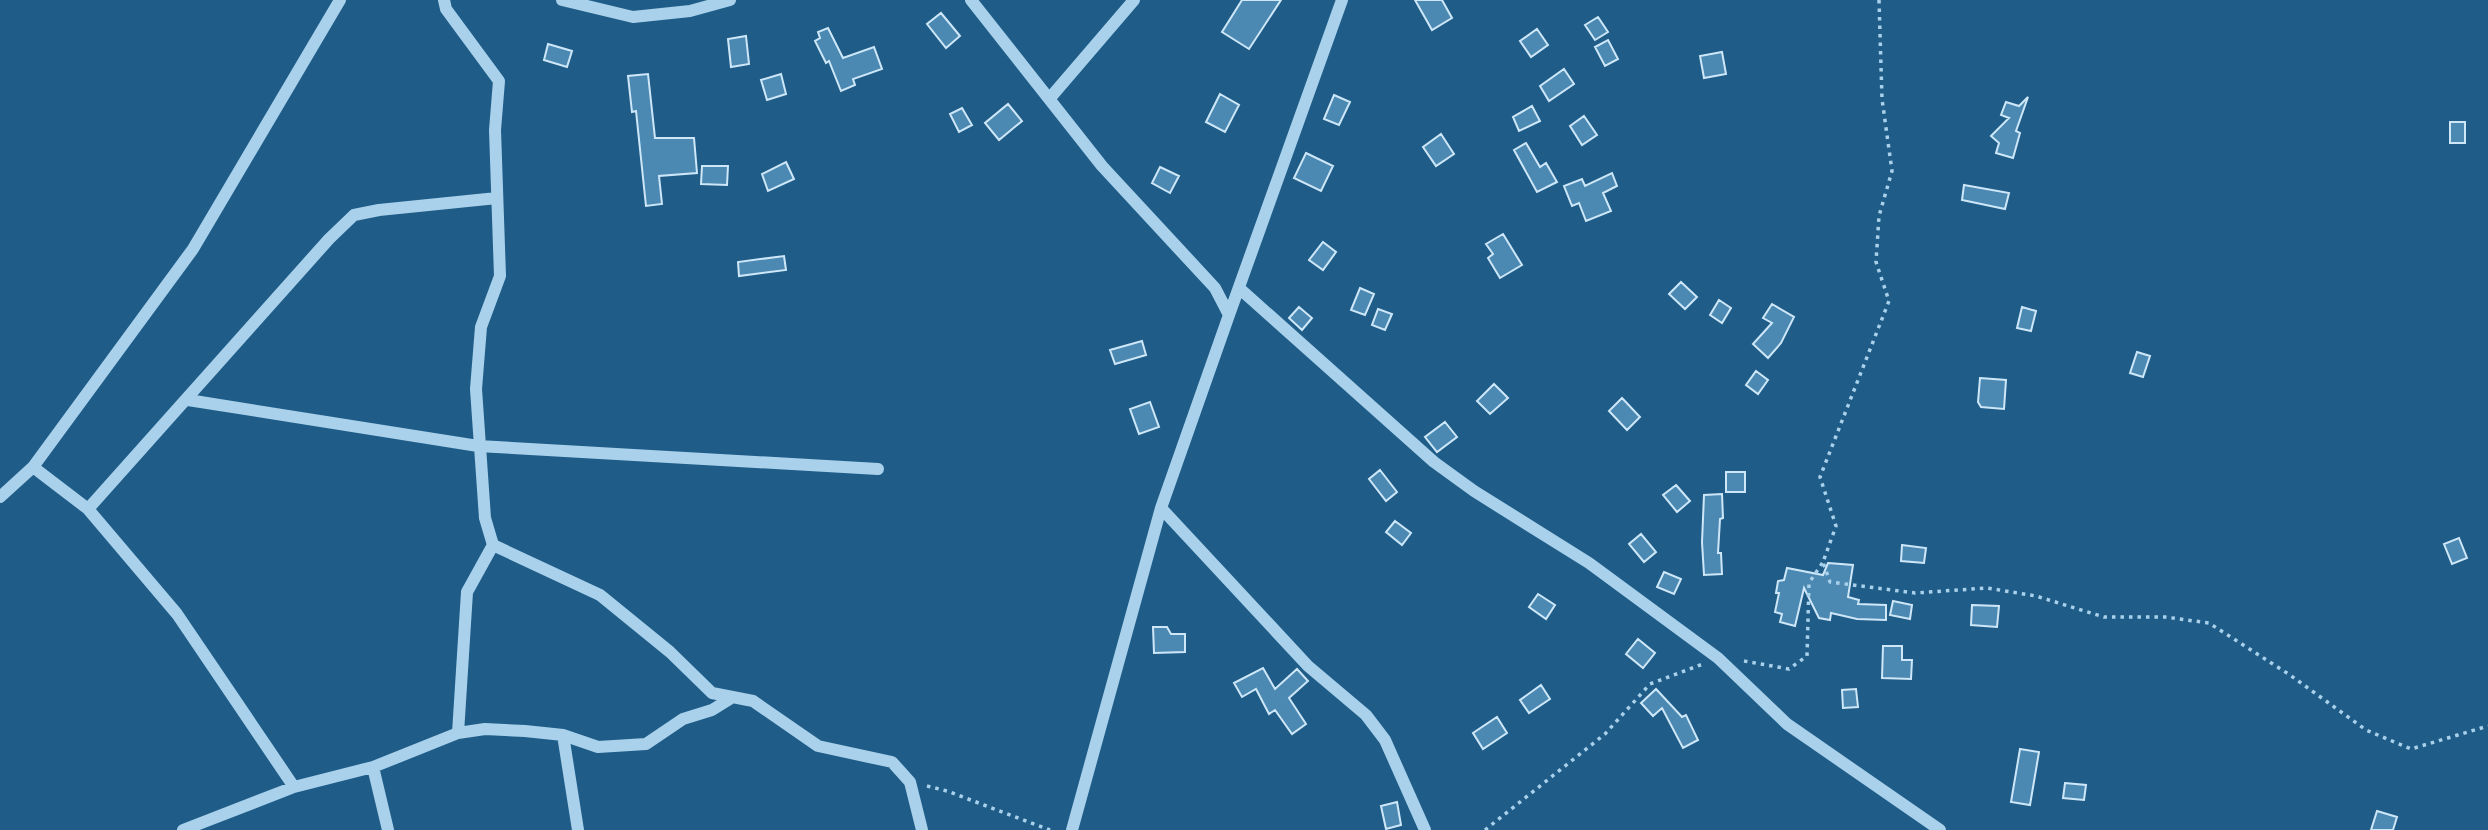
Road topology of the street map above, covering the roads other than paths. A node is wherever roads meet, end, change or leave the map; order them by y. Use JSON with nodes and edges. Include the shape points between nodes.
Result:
{"nodes":[{"id":1,"x":340,"y":0,"type":"edge"},
{"id":2,"x":444,"y":0,"type":"edge"},
{"id":3,"x":562,"y":0,"type":"edge"},
{"id":4,"x":730,"y":0,"type":"edge"},
{"id":5,"x":971,"y":0,"type":"edge"},
{"id":6,"x":1134,"y":0,"type":"edge"},
{"id":7,"x":1342,"y":0,"type":"edge"},
{"id":8,"x":1050,"y":98,"type":"junction"},
{"id":9,"x":497,"y":198,"type":"junction"},
{"id":10,"x":1239,"y":288,"type":"junction"},
{"id":11,"x":1229,"y":315,"type":"junction"},
{"id":12,"x":188,"y":400,"type":"junction"},
{"id":13,"x":478,"y":446,"type":"junction"},
{"id":14,"x":33,"y":467,"type":"junction"},
{"id":15,"x":878,"y":469,"type":"dead end"},
{"id":16,"x":0,"y":497,"type":"edge"},
{"id":17,"x":1161,"y":508,"type":"junction"},
{"id":18,"x":88,"y":509,"type":"junction"},
{"id":19,"x":493,"y":545,"type":"junction"},
{"id":20,"x":733,"y":697,"type":"junction"},
{"id":21,"x":458,"y":733,"type":"junction"},
{"id":22,"x":563,"y":735,"type":"junction"},
{"id":23,"x":373,"y":767,"type":"junction"},
{"id":24,"x":294,"y":787,"type":"junction"},
{"id":25,"x":183,"y":830,"type":"edge"},
{"id":26,"x":388,"y":830,"type":"edge"},
{"id":27,"x":578,"y":830,"type":"edge"},
{"id":28,"x":922,"y":830,"type":"edge"},
{"id":29,"x":1072,"y":830,"type":"edge"},
{"id":30,"x":1425,"y":830,"type":"edge"},
{"id":31,"x":1940,"y":830,"type":"edge"}],
"edges":[{"from":1,"to":14,"type":"street","via":[[193,249]]},
{"from":2,"to":9,"type":"street","via":[[499,81]]},
{"from":3,"to":4,"type":"street","via":[[633,17],[690,11]]},
{"from":5,"to":8,"type":"street"},
{"from":6,"to":8,"type":"street"},
{"from":7,"to":10,"type":"street"},
{"from":8,"to":11,"type":"street","via":[[1102,166],[1215,288]]},
{"from":9,"to":12,"type":"street","via":[[354,215]]},
{"from":9,"to":13,"type":"street","via":[[500,276],[481,327]]},
{"from":10,"to":11,"type":"street"},
{"from":10,"to":31,"type":"street","via":[[1434,461],[1589,563],[1718,658],[1787,724]]},
{"from":11,"to":17,"type":"street"},
{"from":12,"to":13,"type":"street"},
{"from":12,"to":18,"type":"street"},
{"from":13,"to":15,"type":"street"},
{"from":13,"to":19,"type":"street","via":[[485,518]]},
{"from":14,"to":16,"type":"street"},
{"from":14,"to":18,"type":"street"},
{"from":17,"to":29,"type":"street"},
{"from":17,"to":30,"type":"street","via":[[1308,666],[1366,715],[1385,740]]},
{"from":18,"to":24,"type":"street","via":[[177,614]]},
{"from":19,"to":20,"type":"street","via":[[600,595],[712,692]]},
{"from":19,"to":21,"type":"street","via":[[467,592]]},
{"from":20,"to":22,"type":"street","via":[[683,719],[646,744],[598,747]]},
{"from":20,"to":28,"type":"street","via":[[753,701],[818,746],[892,762],[911,782]]},
{"from":21,"to":22,"type":"street","via":[[485,729]]},
{"from":21,"to":23,"type":"street"},
{"from":22,"to":27,"type":"street"},
{"from":23,"to":24,"type":"street"},
{"from":23,"to":26,"type":"street"},
{"from":24,"to":25,"type":"street"}]}
